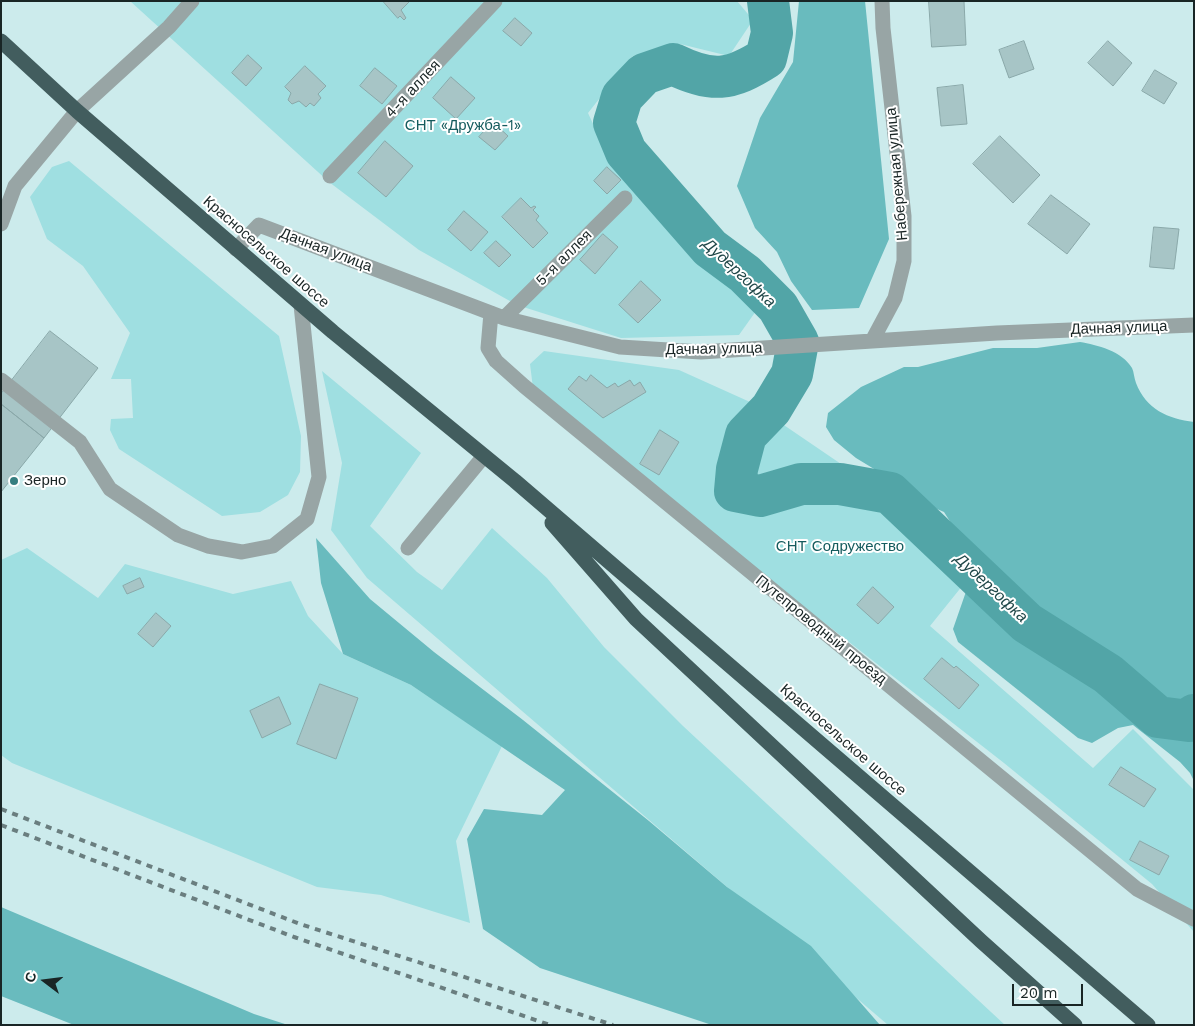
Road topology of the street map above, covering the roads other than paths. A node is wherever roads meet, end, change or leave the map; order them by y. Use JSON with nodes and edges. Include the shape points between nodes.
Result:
{"nodes":[{"id":1,"x":192,"y":1,"type":"edge"},
{"id":2,"x":495,"y":1,"type":"edge"},
{"id":3,"x":882,"y":1,"type":"edge"},
{"id":4,"x":1,"y":41,"type":"edge"},
{"id":5,"x":77,"y":111,"type":"junction"},
{"id":6,"x":330,"y":176,"type":"dead end"},
{"id":7,"x":625,"y":198,"type":"dead end"},
{"id":8,"x":1,"y":224,"type":"edge"},
{"id":9,"x":236,"y":249,"type":"junction"},
{"id":10,"x":301,"y":305,"type":"junction"},
{"id":11,"x":497,"y":316,"type":"junction"},
{"id":12,"x":1194,"y":325,"type":"edge"},
{"id":13,"x":872,"y":341,"type":"junction"},
{"id":14,"x":1,"y":380,"type":"edge"},
{"id":15,"x":484,"y":456,"type":"junction"},
{"id":16,"x":514,"y":481,"type":"junction"},
{"id":17,"x":408,"y":548,"type":"dead end"},
{"id":18,"x":1194,"y":919,"type":"edge"},
{"id":19,"x":1075,"y":1025,"type":"edge"},
{"id":20,"x":1148,"y":1025,"type":"edge"}],
"edges":[{"from":1,"to":5,"type":"street"},
{"from":2,"to":6,"type":"street","name":"4-я аллея"},
{"from":3,"to":13,"type":"street","name":"Набережная улица","via":[[904,216],[904,261],[895,298]]},
{"from":4,"to":5,"type":"highway","name":"Красносельское шоссе"},
{"from":5,"to":8,"type":"street","via":[[15,186]]},
{"from":5,"to":9,"type":"highway","name":"Красносельское шоссе"},
{"from":7,"to":11,"type":"street","name":"5-я аллея"},
{"from":9,"to":10,"type":"highway","name":"Красносельское шоссе"},
{"from":9,"to":11,"type":"street","name":"Дачная улица","via":[[259,224]]},
{"from":10,"to":14,"type":"street","via":[[319,477],[307,519],[273,546],[242,552],[208,546],[178,535],[110,489],[80,442]]},
{"from":10,"to":15,"type":"highway","name":"Красносельское шоссе"},
{"from":11,"to":13,"type":"street","name":"Дачная улица","via":[[620,347],[701,352]]},
{"from":11,"to":18,"type":"street","name":"Путепроводный проезд","via":[[488,348],[496,361],[524,386],[1137,889]]},
{"from":12,"to":13,"type":"street","name":"Дачная улица"},
{"from":15,"to":16,"type":"highway","name":"Красносельское шоссе"},
{"from":15,"to":17,"type":"street"},
{"from":16,"to":19,"type":"highway","name":"Красносельское шоссе","via":[[636,619]]},
{"from":16,"to":20,"type":"highway","name":"Красносельское шоссе"}]}
